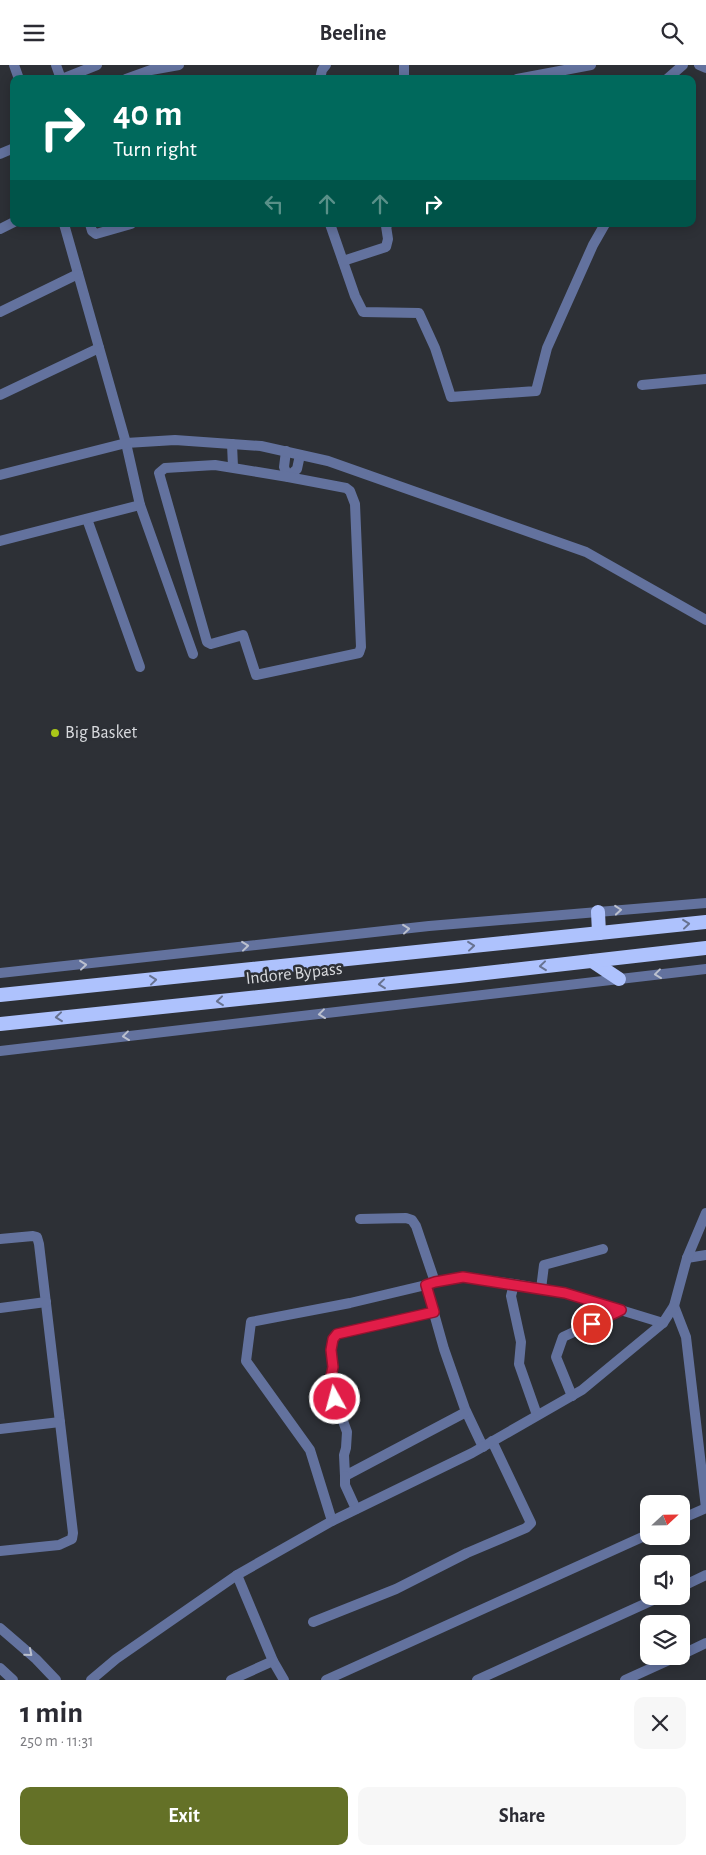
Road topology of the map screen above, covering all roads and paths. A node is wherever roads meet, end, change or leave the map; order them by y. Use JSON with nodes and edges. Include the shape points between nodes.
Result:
{"nodes":[{"id":1,"x":97,"y":65,"type":"edge"},
{"id":2,"x":178,"y":65,"type":"edge"},
{"id":3,"x":591,"y":65,"type":"edge"},
{"id":4,"x":683,"y":65,"type":"edge"},
{"id":5,"x":699,"y":65,"type":"edge"},
{"id":6,"x":706,"y":68,"type":"edge"},
{"id":7,"x":71,"y":75,"type":"edge"},
{"id":8,"x":137,"y":75,"type":"edge"},
{"id":9,"x":556,"y":75,"type":"edge"},
{"id":10,"x":672,"y":75,"type":"edge"},
{"id":11,"x":65,"y":227,"type":"edge"},
{"id":12,"x":91,"y":227,"type":"edge"},
{"id":13,"x":120,"y":227,"type":"edge"},
{"id":14,"x":331,"y":227,"type":"edge"},
{"id":15,"x":386,"y":227,"type":"edge"},
{"id":16,"x":603,"y":227,"type":"edge"},
{"id":17,"x":343,"y":261,"type":"junction"},
{"id":18,"x":78,"y":274,"type":"junction"},
{"id":19,"x":0,"y":312,"type":"edge"},
{"id":20,"x":99,"y":348,"type":"junction"},
{"id":21,"x":706,"y":379,"type":"edge"},
{"id":22,"x":642,"y":385,"type":"dead end"},
{"id":23,"x":0,"y":395,"type":"edge"},
{"id":24,"x":126,"y":443,"type":"junction"},
{"id":25,"x":232,"y":444,"type":"junction"},
{"id":26,"x":286,"y":451,"type":"junction"},
{"id":27,"x":300,"y":455,"type":"junction"},
{"id":28,"x":233,"y":467,"type":"junction"},
{"id":29,"x":0,"y":475,"type":"edge"},
{"id":30,"x":288,"y":477,"type":"junction"},
{"id":31,"x":140,"y":505,"type":"junction"},
{"id":32,"x":87,"y":519,"type":"junction"},
{"id":33,"x":0,"y":541,"type":"edge"},
{"id":34,"x":706,"y":620,"type":"edge"},
{"id":35,"x":194,"y":654,"type":"dead end"},
{"id":36,"x":140,"y":667,"type":"dead end"},
{"id":37,"x":706,"y":903,"type":"edge"},
{"id":38,"x":598,"y":912,"type":"junction"},
{"id":39,"x":706,"y":922,"type":"edge"},
{"id":40,"x":599,"y":933,"type":"junction"},
{"id":41,"x":706,"y":948,"type":"edge"},
{"id":42,"x":592,"y":961,"type":"junction"},
{"id":43,"x":706,"y":969,"type":"edge"},
{"id":44,"x":0,"y":973,"type":"edge"},
{"id":45,"x":619,"y":979,"type":"junction"},
{"id":46,"x":0,"y":995,"type":"edge"},
{"id":47,"x":0,"y":1024,"type":"edge"},
{"id":48,"x":0,"y":1051,"type":"edge"},
{"id":49,"x":706,"y":1213,"type":"edge"},
{"id":50,"x":360,"y":1219,"type":"dead end"},
{"id":51,"x":0,"y":1239,"type":"edge"},
{"id":52,"x":604,"y":1249,"type":"dead end"},
{"id":53,"x":706,"y":1255,"type":"edge"},
{"id":54,"x":688,"y":1258,"type":"junction"},
{"id":55,"x":431,"y":1283,"type":"junction"},
{"id":56,"x":514,"y":1284,"type":"junction"},
{"id":57,"x":542,"y":1289,"type":"junction"},
{"id":58,"x":46,"y":1302,"type":"junction"},
{"id":59,"x":674,"y":1306,"type":"junction"},
{"id":60,"x":0,"y":1308,"type":"edge"},
{"id":61,"x":621,"y":1310,"type":"junction"},
{"id":62,"x":434,"y":1312,"type":"junction"},
{"id":63,"x":663,"y":1323,"type":"junction"},
{"id":64,"x":572,"y":1396,"type":"junction"},
{"id":65,"x":466,"y":1412,"type":"junction"},
{"id":66,"x":538,"y":1415,"type":"junction"},
{"id":67,"x":60,"y":1422,"type":"junction"},
{"id":68,"x":0,"y":1429,"type":"edge"},
{"id":69,"x":487,"y":1444,"type":"junction"},
{"id":70,"x":703,"y":1450,"type":"edge"},
{"id":71,"x":345,"y":1476,"type":"junction"},
{"id":72,"x":706,"y":1508,"type":"edge"},
{"id":73,"x":356,"y":1509,"type":"junction"},
{"id":74,"x":690,"y":1515,"type":"edge"},
{"id":75,"x":332,"y":1521,"type":"junction"},
{"id":76,"x":640,"y":1538,"type":"edge"},
{"id":77,"x":0,"y":1551,"type":"edge"},
{"id":78,"x":237,"y":1575,"type":"junction"},
{"id":79,"x":706,"y":1575,"type":"edge"},
{"id":80,"x":690,"y":1583,"type":"edge"},
{"id":81,"x":642,"y":1605,"type":"edge"},
{"id":82,"x":312,"y":1623,"type":"dead end"},
{"id":83,"x":0,"y":1629,"type":"edge"},
{"id":84,"x":706,"y":1643,"type":"edge"},
{"id":85,"x":690,"y":1651,"type":"edge"},
{"id":86,"x":273,"y":1661,"type":"junction"},
{"id":87,"x":659,"y":1665,"type":"edge"},
{"id":88,"x":1,"y":1670,"type":"edge"},
{"id":89,"x":13,"y":1680,"type":"edge"},
{"id":90,"x":56,"y":1680,"type":"edge"},
{"id":91,"x":91,"y":1680,"type":"edge"},
{"id":92,"x":231,"y":1680,"type":"edge"},
{"id":93,"x":284,"y":1680,"type":"edge"},
{"id":94,"x":326,"y":1680,"type":"edge"},
{"id":95,"x":477,"y":1680,"type":"edge"},
{"id":96,"x":625,"y":1680,"type":"edge"}],
"edges":[{"from":1,"to":7,"type":"street"},
{"from":2,"to":8,"type":"street"},
{"from":3,"to":9,"type":"street"},
{"from":4,"to":10,"type":"street"},
{"from":5,"to":6,"type":"street"},
{"from":11,"to":18,"type":"street"},
{"from":12,"to":13,"type":"street","via":[[96,234]]},
{"from":14,"to":17,"type":"street"},
{"from":15,"to":17,"type":"street","via":[[386,247]]},
{"from":16,"to":17,"type":"street","via":[[547,349],[536,391],[451,397],[419,313],[363,312]]},
{"from":18,"to":19,"type":"street"},
{"from":18,"to":20,"type":"street"},
{"from":20,"to":23,"type":"street"},
{"from":20,"to":24,"type":"street"},
{"from":21,"to":22,"type":"street"},
{"from":24,"to":25,"type":"street","via":[[175,440]]},
{"from":24,"to":29,"type":"street"},
{"from":24,"to":31,"type":"street"},
{"from":25,"to":26,"type":"street"},
{"from":25,"to":28,"type":"street"},
{"from":26,"to":27,"type":"street"},
{"from":26,"to":30,"type":"street","via":[[284,467]]},
{"from":27,"to":30,"type":"street","via":[[297,469]]},
{"from":27,"to":34,"type":"street","via":[[328,461],[586,552]]},
{"from":28,"to":30,"type":"street"},
{"from":28,"to":30,"type":"street","via":[[165,468],[159,476],[206,642],[211,644],[243,635],[256,675],[361,651],[353,497],[346,488]]},
{"from":31,"to":32,"type":"street"},
{"from":31,"to":35,"type":"street"},
{"from":32,"to":33,"type":"street"},
{"from":32,"to":36,"type":"street"},
{"from":38,"to":37,"type":"street","one_way":true},
{"from":38,"to":40,"type":"highway"},
{"from":44,"to":38,"type":"street","one_way":true},
{"from":40,"to":39,"type":"highway","name":"Indore Bypass","one_way":true},
{"from":46,"to":40,"type":"highway","name":"Indore Bypass","one_way":true},
{"from":41,"to":42,"type":"highway","name":"Indore Bypass"},
{"from":42,"to":45,"type":"highway"},
{"from":42,"to":47,"type":"highway","name":"Indore Bypass","one_way":true},
{"from":43,"to":45,"type":"street","one_way":true},
{"from":45,"to":48,"type":"street","one_way":true},
{"from":49,"to":54,"type":"street"},
{"from":50,"to":55,"type":"street","via":[[412,1220]]},
{"from":51,"to":58,"type":"street","via":[[37,1237]]},
{"from":52,"to":57,"type":"street","via":[[544,1265]]},
{"from":53,"to":54,"type":"street"},
{"from":54,"to":59,"type":"street"},
{"from":55,"to":56,"type":"street","via":[[463,1277]]},
{"from":55,"to":62,"type":"street"},
{"from":55,"to":75,"type":"street","via":[[251,1322],[246,1361],[310,1450]]},
{"from":56,"to":57,"type":"street"},
{"from":56,"to":66,"type":"street","via":[[511,1296],[521,1343],[519,1363]]},
{"from":57,"to":61,"type":"street"},
{"from":58,"to":60,"type":"street"},
{"from":58,"to":67,"type":"street"},
{"from":59,"to":63,"type":"street"},
{"from":59,"to":70,"type":"street","via":[[686,1337]]},
{"from":61,"to":63,"type":"street"},
{"from":61,"to":64,"type":"street","via":[[563,1337],[556,1357]]},
{"from":62,"to":65,"type":"street"},
{"from":62,"to":71,"type":"street","via":[[337,1334],[333,1339],[330,1381],[347,1432]]},
{"from":63,"to":64,"type":"street"},
{"from":64,"to":66,"type":"street"},
{"from":65,"to":69,"type":"street"},
{"from":65,"to":71,"type":"street"},
{"from":66,"to":69,"type":"street"},
{"from":67,"to":68,"type":"street"},
{"from":67,"to":77,"type":"street","via":[[72,1539],[59,1545]]},
{"from":69,"to":73,"type":"street"},
{"from":69,"to":82,"type":"street","via":[[531,1523],[396,1589]]},
{"from":70,"to":72,"type":"street"},
{"from":71,"to":73,"type":"street","via":[[345,1485]]},
{"from":72,"to":74,"type":"street"},
{"from":73,"to":75,"type":"street"},
{"from":75,"to":78,"type":"street"},
{"from":76,"to":94,"type":"street"},
{"from":78,"to":86,"type":"street"},
{"from":78,"to":91,"type":"street"},
{"from":79,"to":80,"type":"street"},
{"from":81,"to":95,"type":"street"},
{"from":83,"to":90,"type":"street","one_way":true},
{"from":84,"to":85,"type":"street"},
{"from":86,"to":92,"type":"street"},
{"from":86,"to":93,"type":"street"},
{"from":87,"to":96,"type":"street"},
{"from":88,"to":89,"type":"street"}]}
